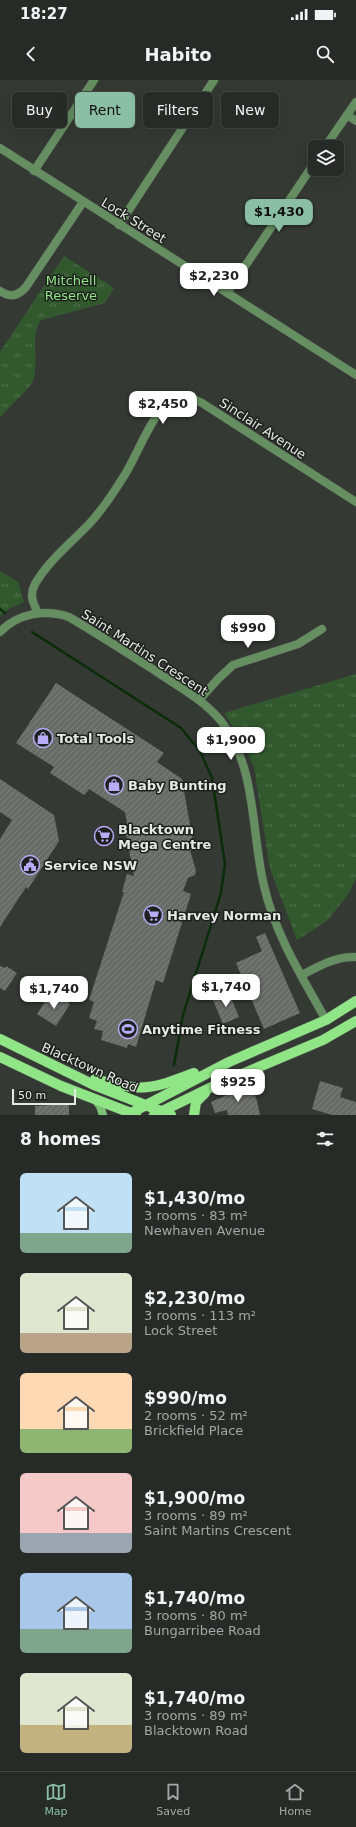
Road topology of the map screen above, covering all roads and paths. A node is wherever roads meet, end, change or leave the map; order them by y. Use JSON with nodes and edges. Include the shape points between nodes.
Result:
{"nodes":[{"id":1,"x":94,"y":80,"type":"edge"},
{"id":2,"x":214,"y":80,"type":"edge"},
{"id":3,"x":356,"y":102,"type":"edge"},
{"id":4,"x":347,"y":115,"type":"junction"},
{"id":5,"x":356,"y":121,"type":"edge"},
{"id":6,"x":330,"y":140,"type":"edge"},
{"id":7,"x":0,"y":148,"type":"edge"},
{"id":8,"x":34,"y":171,"type":"junction"},
{"id":9,"x":308,"y":172,"type":"edge"},
{"id":10,"x":83,"y":202,"type":"junction"},
{"id":11,"x":119,"y":225,"type":"junction"},
{"id":12,"x":0,"y":291,"type":"edge"},
{"id":13,"x":227,"y":293,"type":"junction"},
{"id":14,"x":356,"y":375,"type":"edge"},
{"id":15,"x":356,"y":502,"type":"edge"},
{"id":16,"x":38,"y":613,"type":"junction"},
{"id":17,"x":322,"y":629,"type":"dead end"},
{"id":18,"x":0,"y":632,"type":"edge"},
{"id":19,"x":199,"y":700,"type":"junction"},
{"id":20,"x":356,"y":957,"type":"edge"},
{"id":21,"x":302,"y":975,"type":"junction"},
{"id":22,"x":356,"y":1001,"type":"edge"},
{"id":23,"x":326,"y":1020,"type":"junction"},
{"id":24,"x":356,"y":1021,"type":"edge"},
{"id":25,"x":0,"y":1039,"type":"edge"},
{"id":26,"x":0,"y":1057,"type":"edge"},
{"id":27,"x":229,"y":1062,"type":"junction"},
{"id":28,"x":68,"y":1073,"type":"junction"},
{"id":29,"x":216,"y":1085,"type":"junction"},
{"id":30,"x":94,"y":1098,"type":"junction"},
{"id":31,"x":145,"y":1105,"type":"junction"},
{"id":32,"x":132,"y":1114,"type":"edge"},
{"id":33,"x":162,"y":1114,"type":"edge"},
{"id":34,"x":103,"y":1115,"type":"edge"},
{"id":35,"x":194,"y":1115,"type":"edge"}],
"edges":[{"from":1,"to":8,"type":"street"},
{"from":2,"to":11,"type":"street"},
{"from":3,"to":4,"type":"street"},
{"from":4,"to":5,"type":"street"},
{"from":4,"to":6,"type":"street"},
{"from":7,"to":8,"type":"street","name":"Lock Street"},
{"from":8,"to":10,"type":"street","name":"Lock Street"},
{"from":9,"to":13,"type":"street"},
{"from":10,"to":11,"type":"street","name":"Lock Street"},
{"from":10,"to":12,"type":"street","via":[[26,287],[14,295]]},
{"from":11,"to":13,"type":"street","name":"Lock Street"},
{"from":13,"to":14,"type":"street","name":"Lock Street"},
{"from":15,"to":16,"type":"street","name":"Sinclair Avenue","via":[[202,403],[186,397],[173,399],[154,419],[128,469],[91,522],[52,560],[35,585],[31,597]]},
{"from":16,"to":18,"type":"street","name":"Saint Martins Crescent","via":[[18,619]]},
{"from":16,"to":19,"type":"street","name":"Saint Martins Crescent","via":[[56,613],[82,624]]},
{"from":17,"to":19,"type":"street","via":[[298,644],[233,665]]},
{"from":19,"to":21,"type":"street","name":"Saint Martins Crescent","via":[[227,730],[241,758],[247,778],[264,886],[273,918]]},
{"from":20,"to":21,"type":"street","via":[[347,956],[332,960]]},
{"from":21,"to":23,"type":"street","name":"Saint Martins Crescent"},
{"from":22,"to":23,"type":"main road"},
{"from":23,"to":27,"type":"main road"},
{"from":24,"to":29,"type":"main road","via":[[323,1040]]},
{"from":25,"to":28,"type":"main road","name":"Blacktown Road"},
{"from":26,"to":30,"type":"main road","name":"Blacktown Road"},
{"from":27,"to":28,"type":"main road","via":[[146,1088],[122,1087]]},
{"from":27,"to":31,"type":"main road"},
{"from":28,"to":31,"type":"main road","name":"Blacktown Road"},
{"from":29,"to":33,"type":"main road"},
{"from":29,"to":35,"type":"main road","via":[[196,1102]]},
{"from":30,"to":32,"type":"main road","name":"Blacktown Road"},
{"from":30,"to":34,"type":"street"},
{"from":31,"to":32,"type":"main road"},
{"from":31,"to":33,"type":"main road","name":"Blacktown Road"}]}
